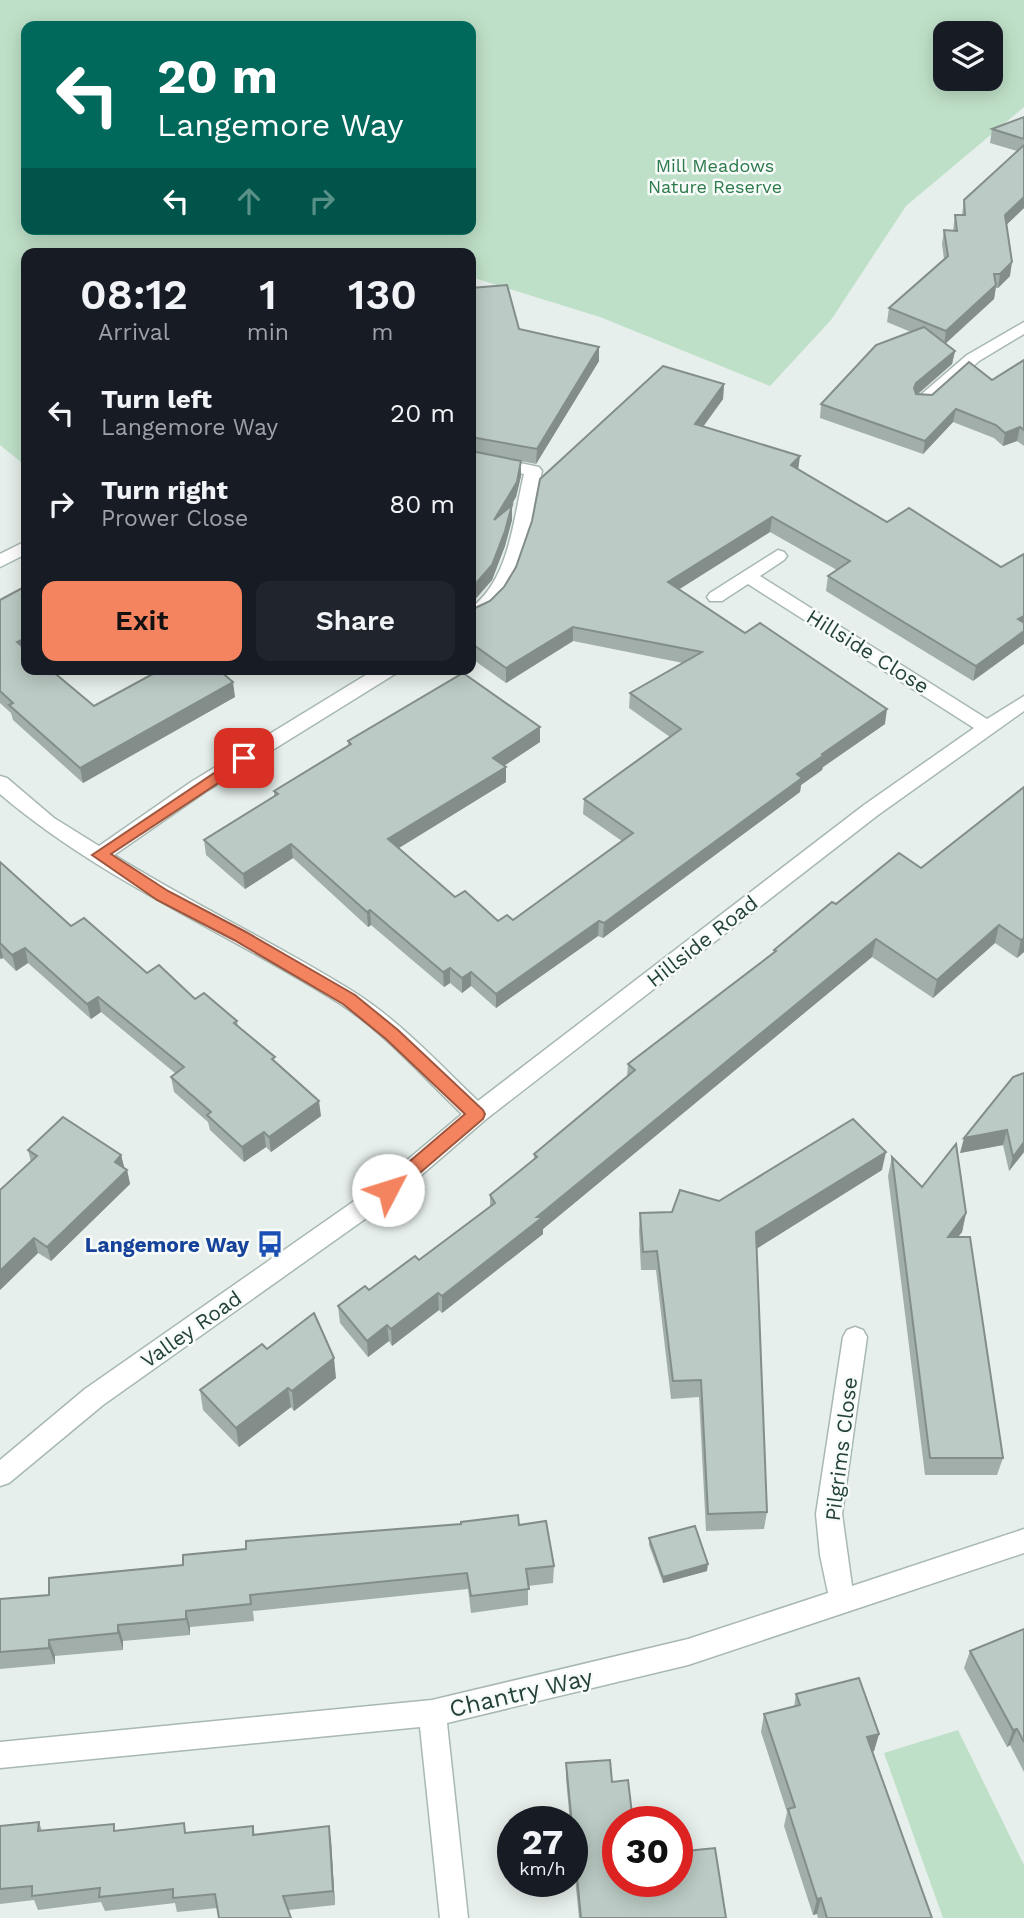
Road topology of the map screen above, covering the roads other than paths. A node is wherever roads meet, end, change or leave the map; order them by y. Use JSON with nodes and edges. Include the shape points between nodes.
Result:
{"nodes":[{"id":1,"x":1024,"y":327,"type":"edge"},
{"id":2,"x":922,"y":403,"type":"edge"},
{"id":3,"x":476,"y":459,"type":"edge"},
{"id":4,"x":21,"y":550,"type":"edge"},
{"id":5,"x":778,"y":556,"type":"dead end"},
{"id":6,"x":0,"y":561,"type":"edge"},
{"id":7,"x":747,"y":576,"type":"junction"},
{"id":8,"x":716,"y":597,"type":"dead end"},
{"id":9,"x":476,"y":613,"type":"edge"},
{"id":10,"x":380,"y":675,"type":"edge"},
{"id":11,"x":1024,"y":702,"type":"edge"},
{"id":12,"x":988,"y":728,"type":"junction"},
{"id":13,"x":0,"y":783,"type":"edge"},
{"id":14,"x":100,"y":855,"type":"junction"},
{"id":15,"x":477,"y":1114,"type":"junction"},
{"id":16,"x":388,"y":1190,"type":"joint"},
{"id":17,"x":855,"y":1338,"type":"dead end"},
{"id":18,"x":0,"y":1475,"type":"edge"},
{"id":19,"x":1024,"y":1541,"type":"edge"},
{"id":20,"x":843,"y":1602,"type":"junction"},
{"id":21,"x":432,"y":1713,"type":"junction"},
{"id":22,"x":0,"y":1755,"type":"edge"},
{"id":23,"x":454,"y":1918,"type":"edge"}],
"edges":[{"from":1,"to":2,"type":"street","via":[[973,358]]},
{"from":3,"to":9,"type":"street","via":[[533,471],[513,562],[493,599]]},
{"from":4,"to":6,"type":"street"},
{"from":5,"to":7,"type":"street"},
{"from":7,"to":8,"type":"street"},
{"from":7,"to":12,"type":"street","name":"Hillside Close"},
{"from":10,"to":14,"type":"street","via":[[198,787]]},
{"from":11,"to":12,"type":"street","name":"Hillside Road"},
{"from":12,"to":15,"type":"street","name":"Hillside Road","via":[[871,810]]},
{"from":13,"to":14,"type":"street","via":[[47,823]]},
{"from":14,"to":15,"type":"street","via":[[162,895],[349,999]]},
{"from":15,"to":16,"type":"street","name":"Hillside Road"},
{"from":16,"to":18,"type":"street","name":"Valley Road","via":[[94,1397]]},
{"from":17,"to":20,"type":"street","name":"Pilgrims Close","via":[[829,1514]]},
{"from":19,"to":20,"type":"street","name":"Chantry Way"},
{"from":20,"to":21,"type":"street","name":"Chantry Way","via":[[641,1665]]},
{"from":21,"to":22,"type":"street","name":"Chantry Way"},
{"from":21,"to":23,"type":"street"}]}
